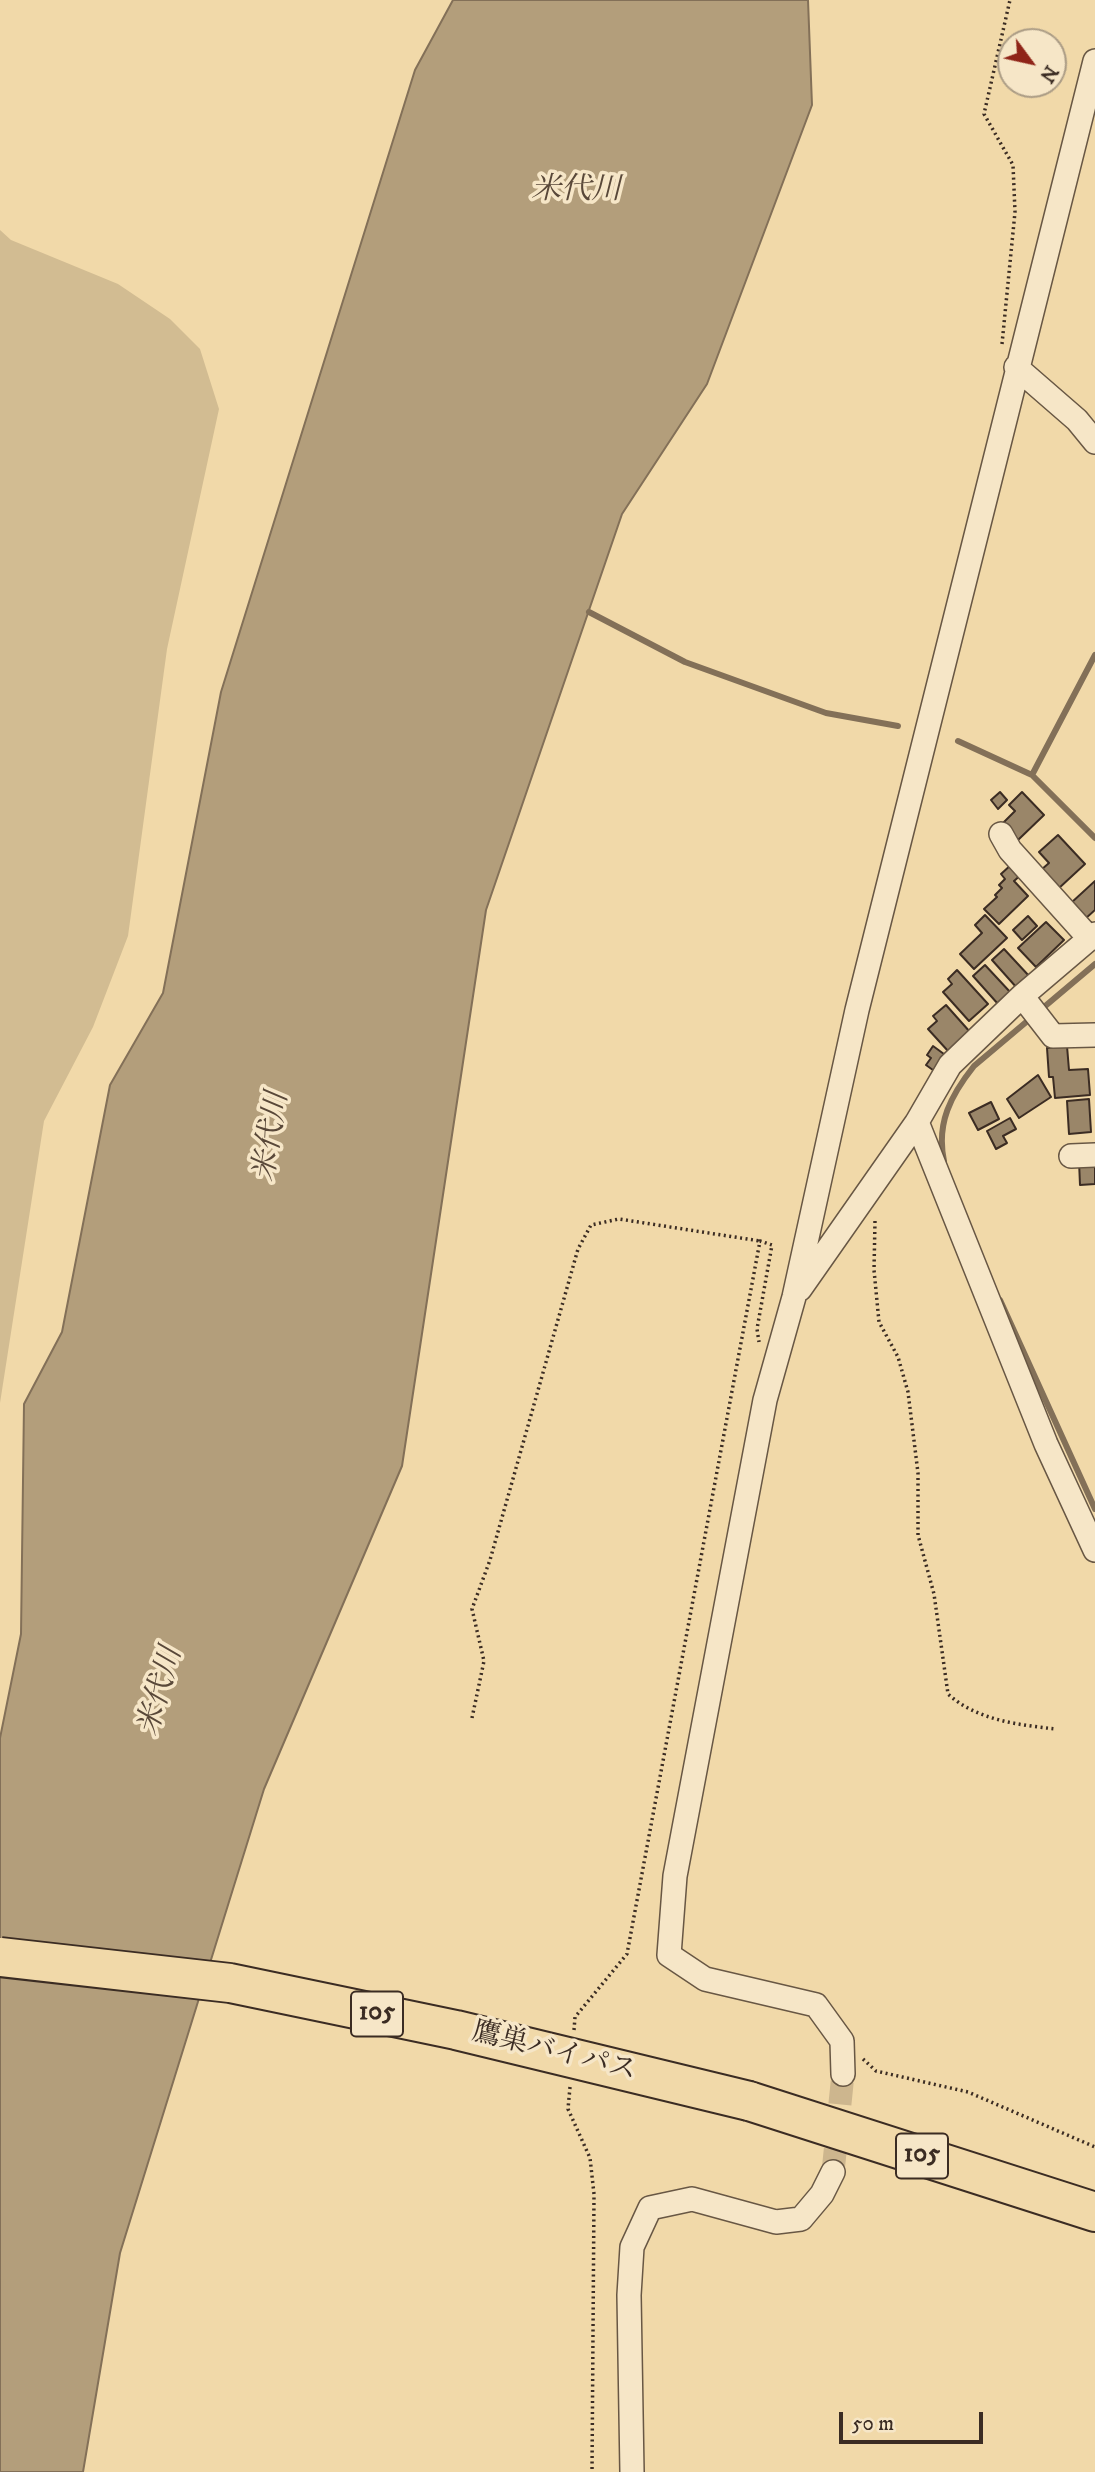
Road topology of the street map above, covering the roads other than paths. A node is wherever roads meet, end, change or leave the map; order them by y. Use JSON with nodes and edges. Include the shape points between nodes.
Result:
{"nodes":[{"id":1,"x":1095,"y":61,"type":"edge"},
{"id":2,"x":1016,"y":367,"type":"junction"},
{"id":3,"x":1095,"y":442,"type":"edge"},
{"id":4,"x":1001,"y":834,"type":"dead end"},
{"id":5,"x":1092,"y":937,"type":"edge"},
{"id":6,"x":1026,"y":1002,"type":"junction"},
{"id":7,"x":1095,"y":1035,"type":"edge"},
{"id":8,"x":917,"y":1122,"type":"junction"},
{"id":9,"x":1095,"y":1155,"type":"edge"},
{"id":10,"x":1071,"y":1156,"type":"dead end"},
{"id":11,"x":794,"y":1297,"type":"junction"},
{"id":12,"x":1095,"y":1550,"type":"edge"},
{"id":13,"x":0,"y":1957,"type":"edge"},
{"id":14,"x":843,"y":2074,"type":"tunnel mouth"},
{"id":15,"x":833,"y":2172,"type":"tunnel mouth"},
{"id":16,"x":1095,"y":2212,"type":"edge"},
{"id":17,"x":632,"y":2472,"type":"edge"}],
"edges":[{"from":1,"to":2,"type":"street"},
{"from":2,"to":3,"type":"street","via":[[1077,420]]},
{"from":2,"to":11,"type":"street","via":[[856,1010]]},
{"from":4,"to":5,"type":"street","via":[[1010,850]]},
{"from":5,"to":6,"type":"street"},
{"from":6,"to":7,"type":"street","via":[[1053,1036]]},
{"from":6,"to":8,"type":"street","via":[[950,1065]]},
{"from":8,"to":11,"type":"street"},
{"from":8,"to":12,"type":"street","via":[[1046,1444]]},
{"from":9,"to":10,"type":"street"},
{"from":11,"to":14,"type":"street","via":[[746,1489],[675,1877],[668,1955],[705,1979],[816,2006],[842,2041]]},
{"from":13,"to":16,"type":"highway","name":"鷹巣バイパス","number":"105","bridge":true,"via":[[230,1983],[456,2030],[749,2101]]},
{"from":15,"to":17,"type":"street","via":[[802,2219],[776,2222],[692,2199],[650,2208],[632,2247]]}]}
